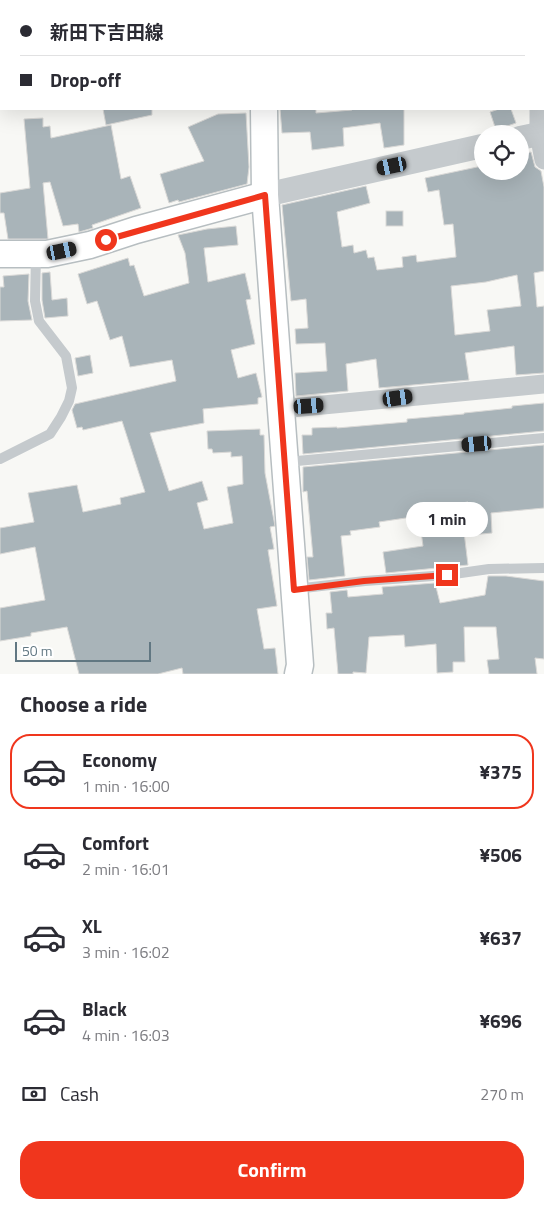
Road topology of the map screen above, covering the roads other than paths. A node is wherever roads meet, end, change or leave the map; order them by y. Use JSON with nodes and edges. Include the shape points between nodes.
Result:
{"nodes":[{"id":1,"x":264,"y":110,"type":"edge"},
{"id":2,"x":540,"y":110,"type":"edge"},
{"id":3,"x":534,"y":135,"type":"edge"},
{"id":4,"x":474,"y":148,"type":"edge"},
{"id":5,"x":544,"y":160,"type":"edge"},
{"id":6,"x":265,"y":195,"type":"junction"},
{"id":7,"x":0,"y":254,"type":"edge"},
{"id":8,"x":36,"y":254,"type":"junction"},
{"id":9,"x":544,"y":384,"type":"edge"},
{"id":10,"x":281,"y":409,"type":"junction"},
{"id":11,"x":544,"y":438,"type":"edge"},
{"id":12,"x":0,"y":459,"type":"edge"},
{"id":13,"x":285,"y":462,"type":"junction"},
{"id":14,"x":544,"y":568,"type":"edge"},
{"id":15,"x":294,"y":590,"type":"junction"},
{"id":16,"x":298,"y":674,"type":"edge"}],
"edges":[{"from":1,"to":6,"type":"main road"},
{"from":2,"to":3,"type":"street"},
{"from":3,"to":5,"type":"street"},
{"from":4,"to":6,"type":"street"},
{"from":6,"to":8,"type":"main road","via":[[90,245]]},
{"from":6,"to":10,"type":"main road"},
{"from":7,"to":8,"type":"main road"},
{"from":8,"to":12,"type":"lane","via":[[35,301],[39,320],[66,356],[72,388],[69,401],[50,434]]},
{"from":9,"to":10,"type":"street"},
{"from":10,"to":13,"type":"main road"},
{"from":11,"to":13,"type":"lane"},
{"from":13,"to":15,"type":"main road"},
{"from":14,"to":15,"type":"lane","via":[[489,569]]},
{"from":15,"to":16,"type":"main road"}]}
